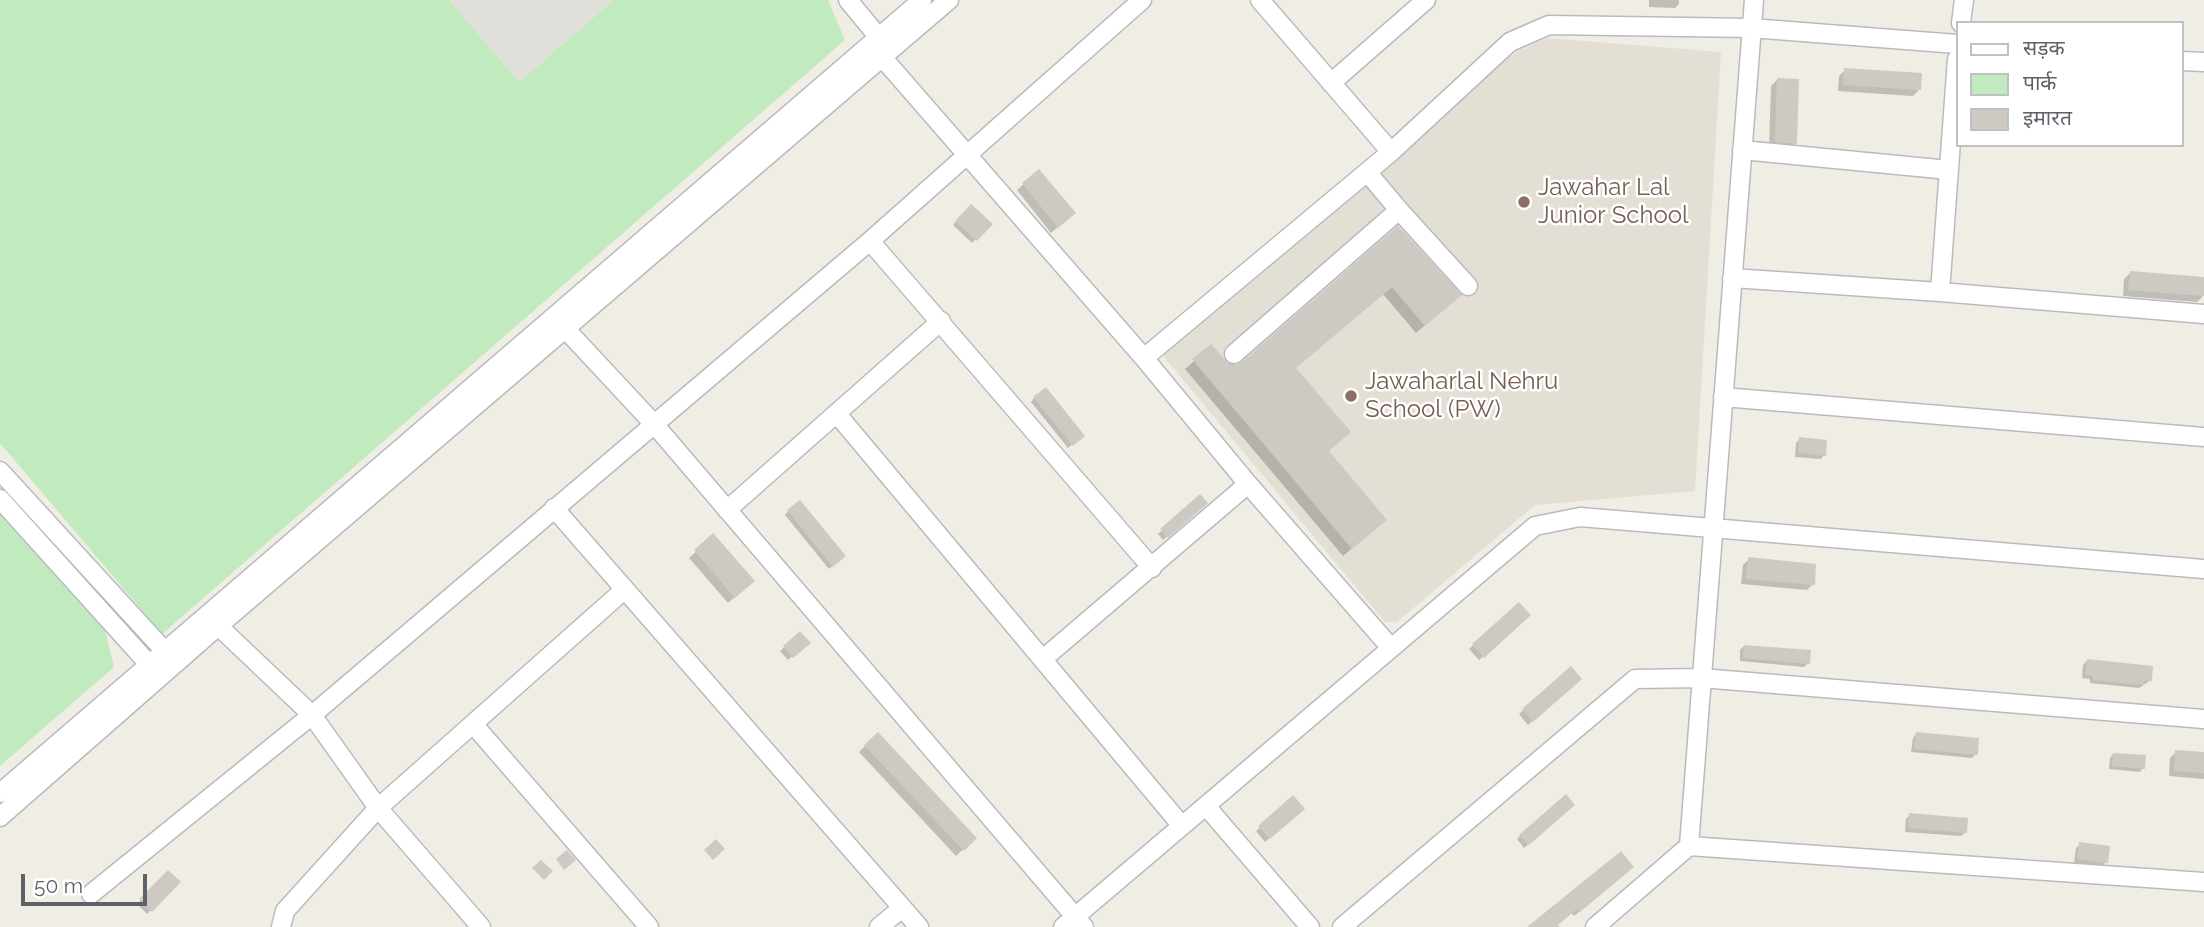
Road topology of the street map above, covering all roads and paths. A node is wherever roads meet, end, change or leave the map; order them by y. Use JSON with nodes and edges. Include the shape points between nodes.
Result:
{"nodes":[{"id":1,"x":848,"y":0,"type":"edge"},
{"id":2,"x":922,"y":0,"type":"edge"},
{"id":3,"x":949,"y":0,"type":"edge"},
{"id":4,"x":1142,"y":0,"type":"edge"},
{"id":5,"x":1260,"y":0,"type":"edge"},
{"id":6,"x":1426,"y":0,"type":"edge"},
{"id":7,"x":1754,"y":0,"type":"edge"},
{"id":8,"x":1964,"y":0,"type":"edge"},
{"id":9,"x":1961,"y":21,"type":"edge"},
{"id":10,"x":1751,"y":29,"type":"junction"},
{"id":11,"x":1955,"y":44,"type":"edge"},
{"id":12,"x":880,"y":47,"type":"junction"},
{"id":13,"x":2183,"y":61,"type":"edge"},
{"id":14,"x":2204,"y":62,"type":"edge"},
{"id":15,"x":1331,"y":83,"type":"junction"},
{"id":16,"x":1955,"y":87,"type":"edge"},
{"id":17,"x":1742,"y":149,"type":"junction"},
{"id":18,"x":1391,"y":152,"type":"junction"},
{"id":19,"x":966,"y":155,"type":"junction"},
{"id":20,"x":1949,"y":170,"type":"junction"},
{"id":21,"x":1367,"y":172,"type":"junction"},
{"id":22,"x":1399,"y":210,"type":"junction"},
{"id":23,"x":870,"y":242,"type":"junction"},
{"id":24,"x":1732,"y":278,"type":"junction"},
{"id":25,"x":1468,"y":286,"type":"dead end"},
{"id":26,"x":1940,"y":292,"type":"junction"},
{"id":27,"x":2204,"y":314,"type":"edge"},
{"id":28,"x":941,"y":321,"type":"junction"},
{"id":29,"x":560,"y":322,"type":"junction"},
{"id":30,"x":1234,"y":354,"type":"dead end"},
{"id":31,"x":1144,"y":358,"type":"junction"},
{"id":32,"x":1723,"y":397,"type":"junction"},
{"id":33,"x":838,"y":414,"type":"junction"},
{"id":34,"x":654,"y":424,"type":"junction"},
{"id":35,"x":2204,"y":437,"type":"edge"},
{"id":36,"x":0,"y":471,"type":"edge"},
{"id":37,"x":1248,"y":484,"type":"junction"},
{"id":38,"x":0,"y":499,"type":"edge"},
{"id":39,"x":554,"y":508,"type":"junction"},
{"id":40,"x":727,"y":510,"type":"junction"},
{"id":41,"x":1712,"y":528,"type":"junction"},
{"id":42,"x":1152,"y":568,"type":"junction"},
{"id":43,"x":2204,"y":569,"type":"edge"},
{"id":44,"x":624,"y":590,"type":"junction"},
{"id":45,"x":212,"y":620,"type":"junction"},
{"id":46,"x":1391,"y":648,"type":"junction"},
{"id":47,"x":170,"y":657,"type":"junction"},
{"id":48,"x":1043,"y":659,"type":"junction"},
{"id":49,"x":155,"y":670,"type":"junction"},
{"id":50,"x":1701,"y":678,"type":"junction"},
{"id":51,"x":312,"y":715,"type":"junction"},
{"id":52,"x":2204,"y":719,"type":"edge"},
{"id":53,"x":473,"y":724,"type":"junction"},
{"id":54,"x":0,"y":793,"type":"edge"},
{"id":55,"x":1206,"y":806,"type":"junction"},
{"id":56,"x":378,"y":808,"type":"junction"},
{"id":57,"x":0,"y":817,"type":"edge"},
{"id":58,"x":1182,"y":826,"type":"junction"},
{"id":59,"x":1689,"y":846,"type":"junction"},
{"id":60,"x":2204,"y":882,"type":"edge"},
{"id":61,"x":91,"y":894,"type":"dead end"},
{"id":62,"x":902,"y":908,"type":"junction"},
{"id":63,"x":1074,"y":923,"type":"edge"},
{"id":64,"x":281,"y":927,"type":"edge"},
{"id":65,"x":481,"y":927,"type":"edge"},
{"id":66,"x":649,"y":927,"type":"edge"},
{"id":67,"x":879,"y":927,"type":"edge"},
{"id":68,"x":919,"y":927,"type":"edge"},
{"id":69,"x":1310,"y":927,"type":"edge"},
{"id":70,"x":1342,"y":927,"type":"edge"},
{"id":71,"x":1595,"y":927,"type":"edge"}],
"edges":[{"from":1,"to":12,"type":"street"},
{"from":2,"to":12,"type":"street"},
{"from":3,"to":12,"type":"street"},
{"from":4,"to":19,"type":"street"},
{"from":5,"to":15,"type":"street"},
{"from":6,"to":15,"type":"street"},
{"from":7,"to":10,"type":"street"},
{"from":8,"to":9,"type":"street"},
{"from":10,"to":11,"type":"street"},
{"from":10,"to":17,"type":"street"},
{"from":10,"to":18,"type":"street","via":[[1549,25],[1510,43]]},
{"from":12,"to":19,"type":"street"},
{"from":12,"to":29,"type":"street"},
{"from":13,"to":14,"type":"street"},
{"from":15,"to":18,"type":"street"},
{"from":16,"to":20,"type":"street"},
{"from":17,"to":20,"type":"street"},
{"from":17,"to":24,"type":"street"},
{"from":18,"to":21,"type":"street"},
{"from":19,"to":23,"type":"street"},
{"from":19,"to":31,"type":"street"},
{"from":20,"to":26,"type":"street"},
{"from":21,"to":22,"type":"street"},
{"from":21,"to":31,"type":"street"},
{"from":22,"to":25,"type":"street"},
{"from":22,"to":30,"type":"street"},
{"from":23,"to":28,"type":"street"},
{"from":23,"to":34,"type":"street"},
{"from":24,"to":26,"type":"street"},
{"from":24,"to":32,"type":"street"},
{"from":26,"to":27,"type":"street"},
{"from":28,"to":33,"type":"street"},
{"from":28,"to":42,"type":"street"},
{"from":29,"to":34,"type":"street"},
{"from":29,"to":45,"type":"street"},
{"from":31,"to":37,"type":"street"},
{"from":32,"to":35,"type":"street"},
{"from":32,"to":41,"type":"street"},
{"from":33,"to":40,"type":"street"},
{"from":33,"to":48,"type":"street"},
{"from":34,"to":39,"type":"street"},
{"from":34,"to":40,"type":"street"},
{"from":36,"to":47,"type":"street"},
{"from":37,"to":42,"type":"street"},
{"from":37,"to":46,"type":"street"},
{"from":38,"to":49,"type":"street"},
{"from":39,"to":44,"type":"street"},
{"from":39,"to":51,"type":"street"},
{"from":40,"to":63,"type":"street"},
{"from":41,"to":43,"type":"street"},
{"from":41,"to":46,"type":"street","via":[[1580,517],[1535,526]]},
{"from":41,"to":50,"type":"street"},
{"from":42,"to":48,"type":"street"},
{"from":44,"to":53,"type":"street"},
{"from":44,"to":62,"type":"street"},
{"from":45,"to":47,"type":"street"},
{"from":45,"to":51,"type":"street"},
{"from":46,"to":55,"type":"street"},
{"from":47,"to":49,"type":"street"},
{"from":48,"to":58,"type":"street"},
{"from":49,"to":54,"type":"street"},
{"from":49,"to":57,"type":"street"},
{"from":50,"to":52,"type":"street"},
{"from":50,"to":59,"type":"street"},
{"from":50,"to":70,"type":"street","via":[[1635,679]]},
{"from":51,"to":56,"type":"street"},
{"from":51,"to":61,"type":"street"},
{"from":53,"to":56,"type":"street"},
{"from":53,"to":66,"type":"street"},
{"from":55,"to":58,"type":"street"},
{"from":55,"to":69,"type":"street"},
{"from":56,"to":64,"type":"street","via":[[285,911]]},
{"from":56,"to":65,"type":"street"},
{"from":58,"to":63,"type":"street"},
{"from":59,"to":60,"type":"street"},
{"from":59,"to":71,"type":"street"},
{"from":62,"to":67,"type":"street"},
{"from":62,"to":68,"type":"street"}]}
